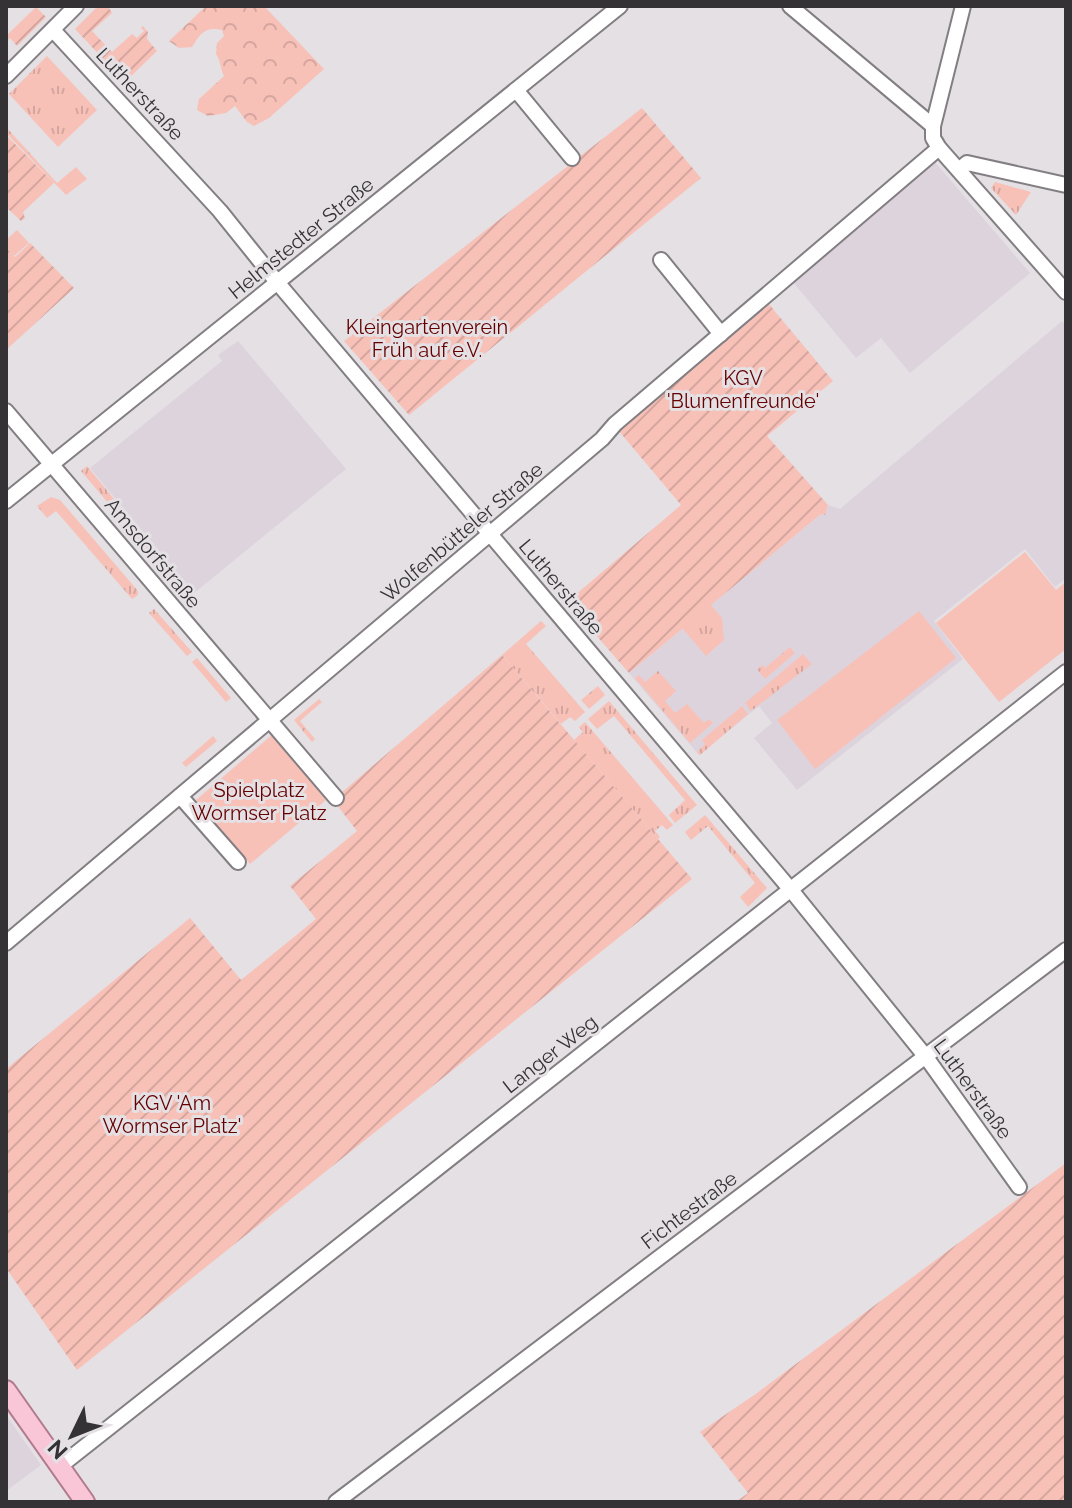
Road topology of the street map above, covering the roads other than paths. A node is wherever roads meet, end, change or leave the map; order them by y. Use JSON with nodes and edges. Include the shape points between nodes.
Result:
{"nodes":[{"id":1,"x":76,"y":6,"type":"edge"},
{"id":2,"x":620,"y":6,"type":"edge"},
{"id":3,"x":790,"y":6,"type":"edge"},
{"id":4,"x":963,"y":6,"type":"edge"},
{"id":5,"x":53,"y":30,"type":"junction"},
{"id":6,"x":6,"y":76,"type":"edge"},
{"id":7,"x":516,"y":90,"type":"junction"},
{"id":8,"x":933,"y":126,"type":"junction"},
{"id":9,"x":939,"y":148,"type":"junction"},
{"id":10,"x":572,"y":158,"type":"dead end"},
{"id":11,"x":959,"y":170,"type":"junction"},
{"id":12,"x":1066,"y":185,"type":"edge"},
{"id":13,"x":661,"y":260,"type":"dead end"},
{"id":14,"x":277,"y":282,"type":"junction"},
{"id":15,"x":1066,"y":292,"type":"edge"},
{"id":16,"x":721,"y":334,"type":"junction"},
{"id":17,"x":6,"y":411,"type":"edge"},
{"id":18,"x":51,"y":464,"type":"junction"},
{"id":19,"x":6,"y":501,"type":"edge"},
{"id":20,"x":490,"y":535,"type":"junction"},
{"id":21,"x":1066,"y":672,"type":"edge"},
{"id":22,"x":269,"y":720,"type":"junction"},
{"id":23,"x":180,"y":796,"type":"junction"},
{"id":24,"x":336,"y":798,"type":"dead end"},
{"id":25,"x":238,"y":862,"type":"dead end"},
{"id":26,"x":791,"y":890,"type":"junction"},
{"id":27,"x":6,"y":943,"type":"edge"},
{"id":28,"x":1066,"y":950,"type":"edge"},
{"id":29,"x":926,"y":1057,"type":"junction"},
{"id":30,"x":1019,"y":1187,"type":"dead end"},
{"id":31,"x":6,"y":1390,"type":"edge"},
{"id":32,"x":59,"y":1467,"type":"junction"},
{"id":33,"x":85,"y":1502,"type":"edge"},
{"id":34,"x":336,"y":1502,"type":"edge"}],
"edges":[{"from":1,"to":5,"type":"street"},
{"from":2,"to":7,"type":"street","name":"Helmstedter Straße"},
{"from":3,"to":8,"type":"street"},
{"from":4,"to":8,"type":"street"},
{"from":5,"to":6,"type":"street"},
{"from":5,"to":14,"type":"street","name":"Lutherstraße","via":[[220,211]]},
{"from":7,"to":10,"type":"street"},
{"from":7,"to":14,"type":"street","name":"Helmstedter Straße"},
{"from":8,"to":9,"type":"street"},
{"from":9,"to":11,"type":"street"},
{"from":9,"to":16,"type":"street","name":"Wolfenbütteler Straße"},
{"from":11,"to":12,"type":"street","via":[[967,163],[983,165]]},
{"from":11,"to":15,"type":"street"},
{"from":13,"to":16,"type":"street"},
{"from":14,"to":18,"type":"street","name":"Helmstedter Straße"},
{"from":14,"to":20,"type":"street","name":"Lutherstraße"},
{"from":16,"to":20,"type":"street","name":"Wolfenbütteler Straße"},
{"from":17,"to":18,"type":"street","name":"Amsdorfstraße"},
{"from":18,"to":19,"type":"street","name":"Helmstedter Straße"},
{"from":18,"to":22,"type":"street","name":"Amsdorfstraße"},
{"from":20,"to":22,"type":"street","name":"Wolfenbütteler Straße"},
{"from":20,"to":26,"type":"street","name":"Lutherstraße"},
{"from":21,"to":26,"type":"street","name":"Langer Weg"},
{"from":22,"to":23,"type":"street","name":"Wolfenbütteler Straße"},
{"from":22,"to":24,"type":"street","name":"Amsdorfstraße"},
{"from":23,"to":25,"type":"street"},
{"from":23,"to":27,"type":"street","name":"Wolfenbütteler Straße"},
{"from":26,"to":29,"type":"street","name":"Lutherstraße"},
{"from":26,"to":32,"type":"street","name":"Langer Weg"},
{"from":28,"to":29,"type":"street","name":"Fichtestraße"},
{"from":29,"to":30,"type":"street","name":"Lutherstraße"},
{"from":29,"to":34,"type":"street","name":"Fichtestraße"},
{"from":31,"to":32,"type":"main road"},
{"from":32,"to":33,"type":"main road"}]}
